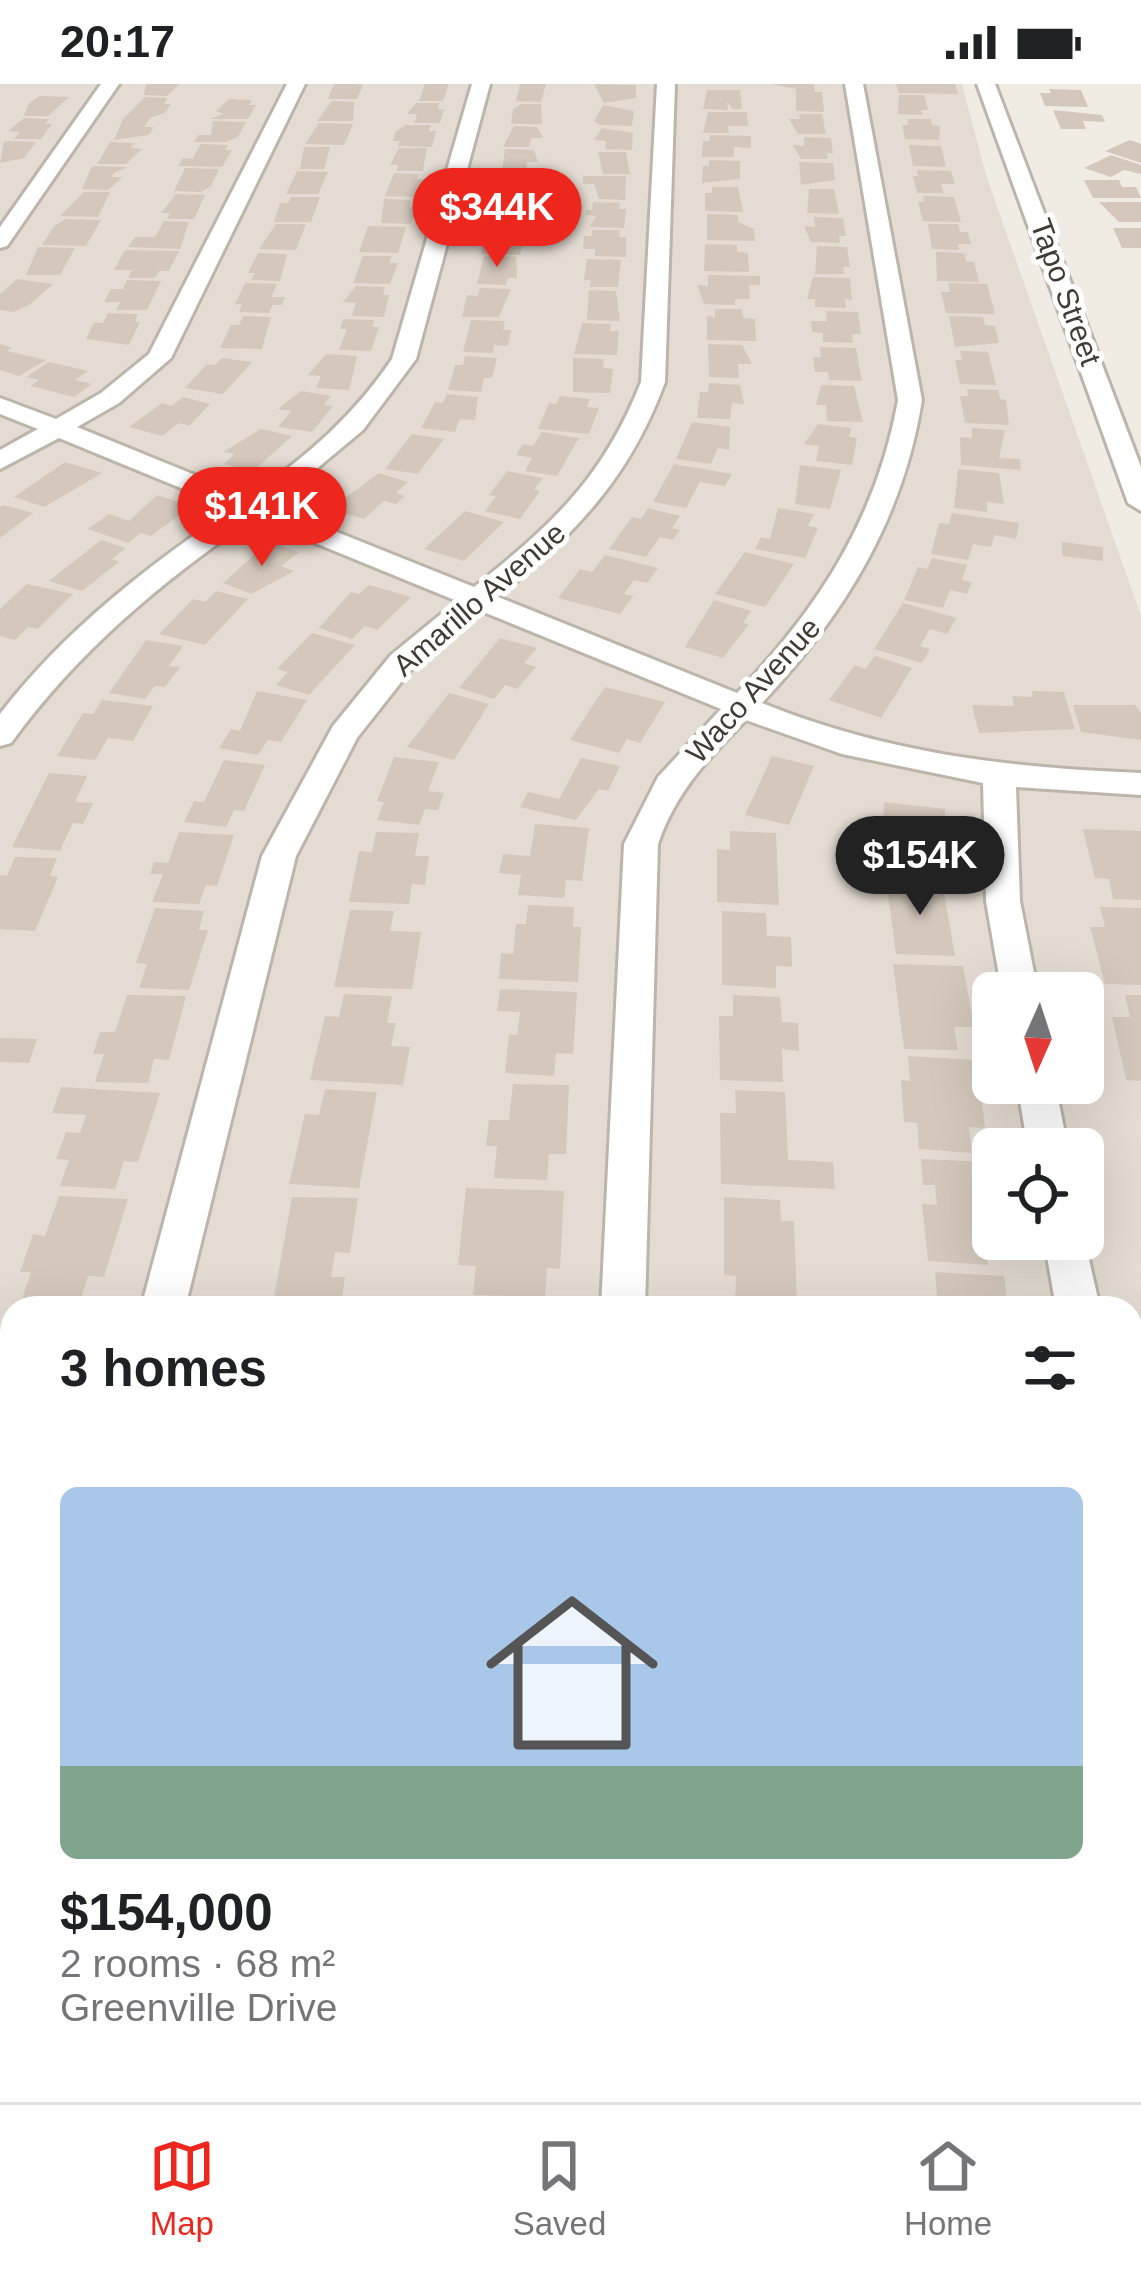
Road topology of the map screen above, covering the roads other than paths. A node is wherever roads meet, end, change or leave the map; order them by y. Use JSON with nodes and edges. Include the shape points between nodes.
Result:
{"nodes":[{"id":1,"x":110,"y":84,"type":"edge"},
{"id":2,"x":296,"y":84,"type":"edge"},
{"id":3,"x":481,"y":84,"type":"edge"},
{"id":4,"x":666,"y":84,"type":"edge"},
{"id":5,"x":854,"y":84,"type":"edge"},
{"id":6,"x":986,"y":84,"type":"edge"},
{"id":7,"x":0,"y":242,"type":"edge"},
{"id":8,"x":0,"y":405,"type":"edge"},
{"id":9,"x":57,"y":428,"type":"junction"},
{"id":10,"x":0,"y":461,"type":"edge"},
{"id":11,"x":1141,"y":503,"type":"edge"},
{"id":12,"x":253,"y":509,"type":"junction"},
{"id":13,"x":478,"y":600,"type":"junction"},
{"id":14,"x":742,"y":706,"type":"junction"},
{"id":15,"x":0,"y":736,"type":"edge"},
{"id":16,"x":999,"y":778,"type":"junction"},
{"id":17,"x":1141,"y":784,"type":"edge"},
{"id":18,"x":1016,"y":972,"type":"edge"},
{"id":19,"x":1069,"y":1260,"type":"edge"},
{"id":20,"x":166,"y":1296,"type":"edge"},
{"id":21,"x":623,"y":1296,"type":"edge"},
{"id":22,"x":1076,"y":1296,"type":"edge"}],
"edges":[{"from":1,"to":7,"type":"street"},
{"from":2,"to":9,"type":"street","via":[[171,343],[137,380]]},
{"from":3,"to":12,"type":"street","via":[[404,359],[352,431]]},
{"from":4,"to":13,"type":"street","name":"Amarillo Avenue","via":[[653,382],[638,424],[602,485]]},
{"from":5,"to":14,"type":"street","name":"Waco Avenue","via":[[910,400],[906,439],[861,555],[816,622]]},
{"from":6,"to":11,"type":"street","name":"Tapo Street"},
{"from":8,"to":9,"type":"street"},
{"from":9,"to":10,"type":"street"},
{"from":9,"to":12,"type":"street"},
{"from":12,"to":13,"type":"street"},
{"from":12,"to":15,"type":"street","via":[[116,609]]},
{"from":13,"to":14,"type":"street"},
{"from":13,"to":20,"type":"street","name":"Amarillo Avenue","via":[[403,661],[344,733],[279,856]]},
{"from":14,"to":16,"type":"street","via":[[867,753]]},
{"from":14,"to":21,"type":"street","name":"Waco Avenue","via":[[674,778],[650,812],[641,844]]},
{"from":16,"to":17,"type":"street"},
{"from":16,"to":18,"type":"street","via":[[1003,901]]},
{"from":19,"to":22,"type":"street"}]}
